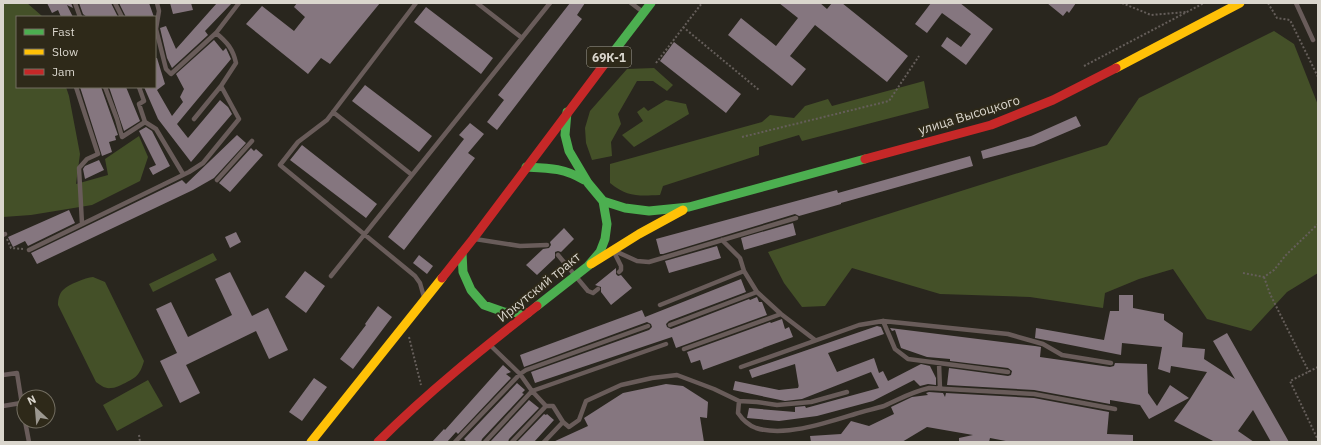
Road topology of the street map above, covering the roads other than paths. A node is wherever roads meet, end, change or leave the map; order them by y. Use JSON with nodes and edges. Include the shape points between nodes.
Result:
{"nodes":[{"id":1,"x":75,"y":3,"type":"edge"},
{"id":2,"x":115,"y":3,"type":"edge"},
{"id":3,"x":157,"y":3,"type":"edge"},
{"id":4,"x":239,"y":3,"type":"edge"},
{"id":5,"x":416,"y":3,"type":"edge"},
{"id":6,"x":477,"y":3,"type":"edge"},
{"id":7,"x":550,"y":3,"type":"edge"},
{"id":8,"x":631,"y":3,"type":"edge"},
{"id":9,"x":651,"y":3,"type":"edge"},
{"id":10,"x":1240,"y":3,"type":"edge"},
{"id":11,"x":1296,"y":3,"type":"edge"},
{"id":12,"x":644,"y":13,"type":"junction"},
{"id":13,"x":80,"y":16,"type":"edge"},
{"id":14,"x":122,"y":16,"type":"edge"},
{"id":15,"x":216,"y":33,"type":"junction"},
{"id":16,"x":522,"y":38,"type":"junction"},
{"id":17,"x":1314,"y":40,"type":"dead end"},
{"id":18,"x":221,"y":86,"type":"junction"},
{"id":19,"x":76,"y":88,"type":"edge"},
{"id":20,"x":106,"y":88,"type":"edge"},
{"id":21,"x":139,"y":88,"type":"edge"},
{"id":22,"x":568,"y":111,"type":"junction"},
{"id":23,"x":333,"y":112,"type":"junction"},
{"id":24,"x":194,"y":119,"type":"dead end"},
{"id":25,"x":145,"y":122,"type":"junction"},
{"id":26,"x":252,"y":141,"type":"dead end"},
{"id":27,"x":526,"y":167,"type":"junction"},
{"id":28,"x":183,"y":174,"type":"junction"},
{"id":29,"x":412,"y":175,"type":"junction"},
{"id":30,"x":217,"y":180,"type":"dead end"},
{"id":31,"x":588,"y":183,"type":"junction"},
{"id":32,"x":603,"y":202,"type":"junction"},
{"id":33,"x":689,"y":207,"type":"junction"},
{"id":34,"x":796,"y":218,"type":"dead end"},
{"id":35,"x":82,"y":224,"type":"junction"},
{"id":36,"x":365,"y":234,"type":"junction"},
{"id":37,"x":473,"y":239,"type":"junction"},
{"id":38,"x":722,"y":240,"type":"junction"},
{"id":39,"x":547,"y":245,"type":"dead end"},
{"id":40,"x":29,"y":250,"type":"road end"},
{"id":41,"x":613,"y":250,"type":"junction"},
{"id":42,"x":462,"y":253,"type":"junction"},
{"id":43,"x":558,"y":255,"type":"dead end"},
{"id":44,"x":588,"y":266,"type":"junction"},
{"id":45,"x":744,"y":271,"type":"junction"},
{"id":46,"x":619,"y":272,"type":"dead end"},
{"id":47,"x":331,"y":276,"type":"dead end"},
{"id":48,"x":576,"y":276,"type":"junction"},
{"id":49,"x":598,"y":289,"type":"dead end"},
{"id":50,"x":757,"y":292,"type":"junction"},
{"id":51,"x":424,"y":300,"type":"junction"},
{"id":52,"x":660,"y":305,"type":"dead end"},
{"id":53,"x":528,"y":313,"type":"junction"},
{"id":54,"x":781,"y":314,"type":"junction"},
{"id":55,"x":883,"y":321,"type":"junction"},
{"id":56,"x":670,"y":325,"type":"dead end"},
{"id":57,"x":648,"y":326,"type":"dead end"},
{"id":58,"x":815,"y":340,"type":"junction"},
{"id":59,"x":489,"y":344,"type":"junction"},
{"id":60,"x":666,"y":344,"type":"dead end"},
{"id":61,"x":684,"y":349,"type":"dead end"},
{"id":62,"x":939,"y":363,"type":"junction"},
{"id":63,"x":1111,"y":363,"type":"dead end"},
{"id":64,"x":741,"y":367,"type":"dead end"},
{"id":65,"x":1008,"y":372,"type":"dead end"},
{"id":66,"x":520,"y":374,"type":"junction"},
{"id":67,"x":3,"y":375,"type":"edge"},
{"id":68,"x":19,"y":389,"type":"edge"},
{"id":69,"x":940,"y":389,"type":"junction"},
{"id":70,"x":532,"y":391,"type":"junction"},
{"id":71,"x":847,"y":392,"type":"dead end"},
{"id":72,"x":739,"y":401,"type":"junction"},
{"id":73,"x":16,"y":405,"type":"edge"},
{"id":74,"x":3,"y":406,"type":"edge"},
{"id":75,"x":546,"y":406,"type":"junction"},
{"id":76,"x":1115,"y":409,"type":"dead end"},
{"id":77,"x":563,"y":422,"type":"junction"},
{"id":78,"x":27,"y":429,"type":"edge"},
{"id":79,"x":29,"y":442,"type":"edge"},
{"id":80,"x":311,"y":442,"type":"edge"},
{"id":81,"x":378,"y":442,"type":"edge"},
{"id":82,"x":455,"y":442,"type":"edge"},
{"id":83,"x":485,"y":442,"type":"edge"},
{"id":84,"x":512,"y":442,"type":"edge"},
{"id":85,"x":544,"y":442,"type":"edge"}],
"edges":[{"from":1,"to":13,"type":"lane"},
{"from":2,"to":14,"type":"lane"},
{"from":3,"to":15,"type":"lane","via":[[159,11],[156,29],[166,69],[171,74]]},
{"from":4,"to":15,"type":"lane"},
{"from":5,"to":23,"type":"lane"},
{"from":6,"to":16,"type":"lane"},
{"from":7,"to":16,"type":"lane"},
{"from":8,"to":12,"type":"lane"},
{"from":9,"to":12,"type":"main road","number":"69К-1"},
{"from":10,"to":33,"type":"main road","name":"улица Высоцкого","via":[[1090,81],[991,125]]},
{"from":11,"to":17,"type":"lane"},
{"from":12,"to":22,"type":"main road","number":"69К-1"},
{"from":15,"to":18,"type":"lane","via":[[227,42],[236,63]]},
{"from":16,"to":29,"type":"lane"},
{"from":18,"to":24,"type":"lane"},
{"from":18,"to":28,"type":"lane","via":[[239,119],[203,163]]},
{"from":19,"to":35,"type":"lane","via":[[98,154],[87,159],[79,168]]},
{"from":20,"to":25,"type":"lane","via":[[122,137]]},
{"from":21,"to":25,"type":"lane","via":[[144,101],[139,104]]},
{"from":22,"to":27,"type":"main road"},
{"from":22,"to":31,"type":"main road","name":"Иркутский тракт","via":[[565,135],[569,151]]},
{"from":23,"to":29,"type":"lane"},
{"from":23,"to":36,"type":"lane","via":[[327,120],[298,142],[280,165]]},
{"from":25,"to":28,"type":"lane","via":[[156,129]]},
{"from":26,"to":30,"type":"lane"},
{"from":27,"to":31,"type":"main road","via":[[566,170]]},
{"from":27,"to":37,"type":"main road"},
{"from":28,"to":35,"type":"lane"},
{"from":29,"to":36,"type":"lane"},
{"from":31,"to":32,"type":"main road","name":"Иркутский тракт"},
{"from":32,"to":33,"type":"main road","name":"улица Высоцкого","via":[[649,211]]},
{"from":32,"to":44,"type":"main road","name":"Иркутский тракт","via":[[607,224],[605,239],[600,252]]},
{"from":33,"to":41,"type":"main road","name":"улица Высоцкого"},
{"from":34,"to":38,"type":"lane"},
{"from":35,"to":40,"type":"lane"},
{"from":36,"to":47,"type":"lane"},
{"from":36,"to":51,"type":"lane","via":[[415,276],[423,290]]},
{"from":37,"to":39,"type":"lane","via":[[520,246]]},
{"from":37,"to":42,"type":"main road"},
{"from":38,"to":41,"type":"lane","via":[[649,262]]},
{"from":38,"to":45,"type":"lane","via":[[740,258]]},
{"from":41,"to":44,"type":"main road","name":"улица Высоцкого"},
{"from":41,"to":46,"type":"lane","via":[[621,266],[622,270]]},
{"from":42,"to":51,"type":"main road"},
{"from":42,"to":53,"type":"main road","via":[[463,272],[471,290],[484,305],[504,312]]},
{"from":43,"to":48,"type":"lane"},
{"from":44,"to":48,"type":"main road","name":"Иркутский тракт"},
{"from":45,"to":50,"type":"lane"},
{"from":45,"to":52,"type":"lane"},
{"from":48,"to":49,"type":"lane","via":[[590,292]]},
{"from":48,"to":53,"type":"main road","name":"Иркутский тракт"},
{"from":50,"to":54,"type":"lane"},
{"from":50,"to":56,"type":"lane"},
{"from":51,"to":80,"type":"main road"},
{"from":53,"to":59,"type":"main road","name":"Иркутский тракт"},
{"from":54,"to":58,"type":"lane"},
{"from":54,"to":61,"type":"lane"},
{"from":55,"to":58,"type":"lane","via":[[859,325]]},
{"from":55,"to":62,"type":"lane","via":[[896,349],[908,359]]},
{"from":55,"to":63,"type":"lane","via":[[1008,334],[1043,344],[1062,354]]},
{"from":57,"to":66,"type":"lane"},
{"from":58,"to":64,"type":"lane"},
{"from":59,"to":66,"type":"lane"},
{"from":59,"to":81,"type":"main road","name":"Иркутский тракт","via":[[428,393]]},
{"from":60,"to":70,"type":"lane"},
{"from":62,"to":65,"type":"lane"},
{"from":62,"to":69,"type":"lane"},
{"from":66,"to":70,"type":"lane"},
{"from":66,"to":82,"type":"lane"},
{"from":67,"to":68,"type":"lane","via":[[17,373]]},
{"from":69,"to":72,"type":"lane","via":[[915,391],[884,406],[798,429],[756,428],[743,420],[738,413]]},
{"from":69,"to":76,"type":"lane","via":[[1034,394]]},
{"from":70,"to":75,"type":"lane"},
{"from":70,"to":83,"type":"lane"},
{"from":71,"to":72,"type":"lane","via":[[810,402],[777,405]]},
{"from":72,"to":77,"type":"lane","via":[[677,375],[621,385],[586,401],[579,420],[570,427]]},
{"from":73,"to":74,"type":"lane"},
{"from":75,"to":77,"type":"lane","via":[[553,406]]},
{"from":75,"to":84,"type":"lane"},
{"from":77,"to":85,"type":"lane"},
{"from":78,"to":79,"type":"lane"}]}
